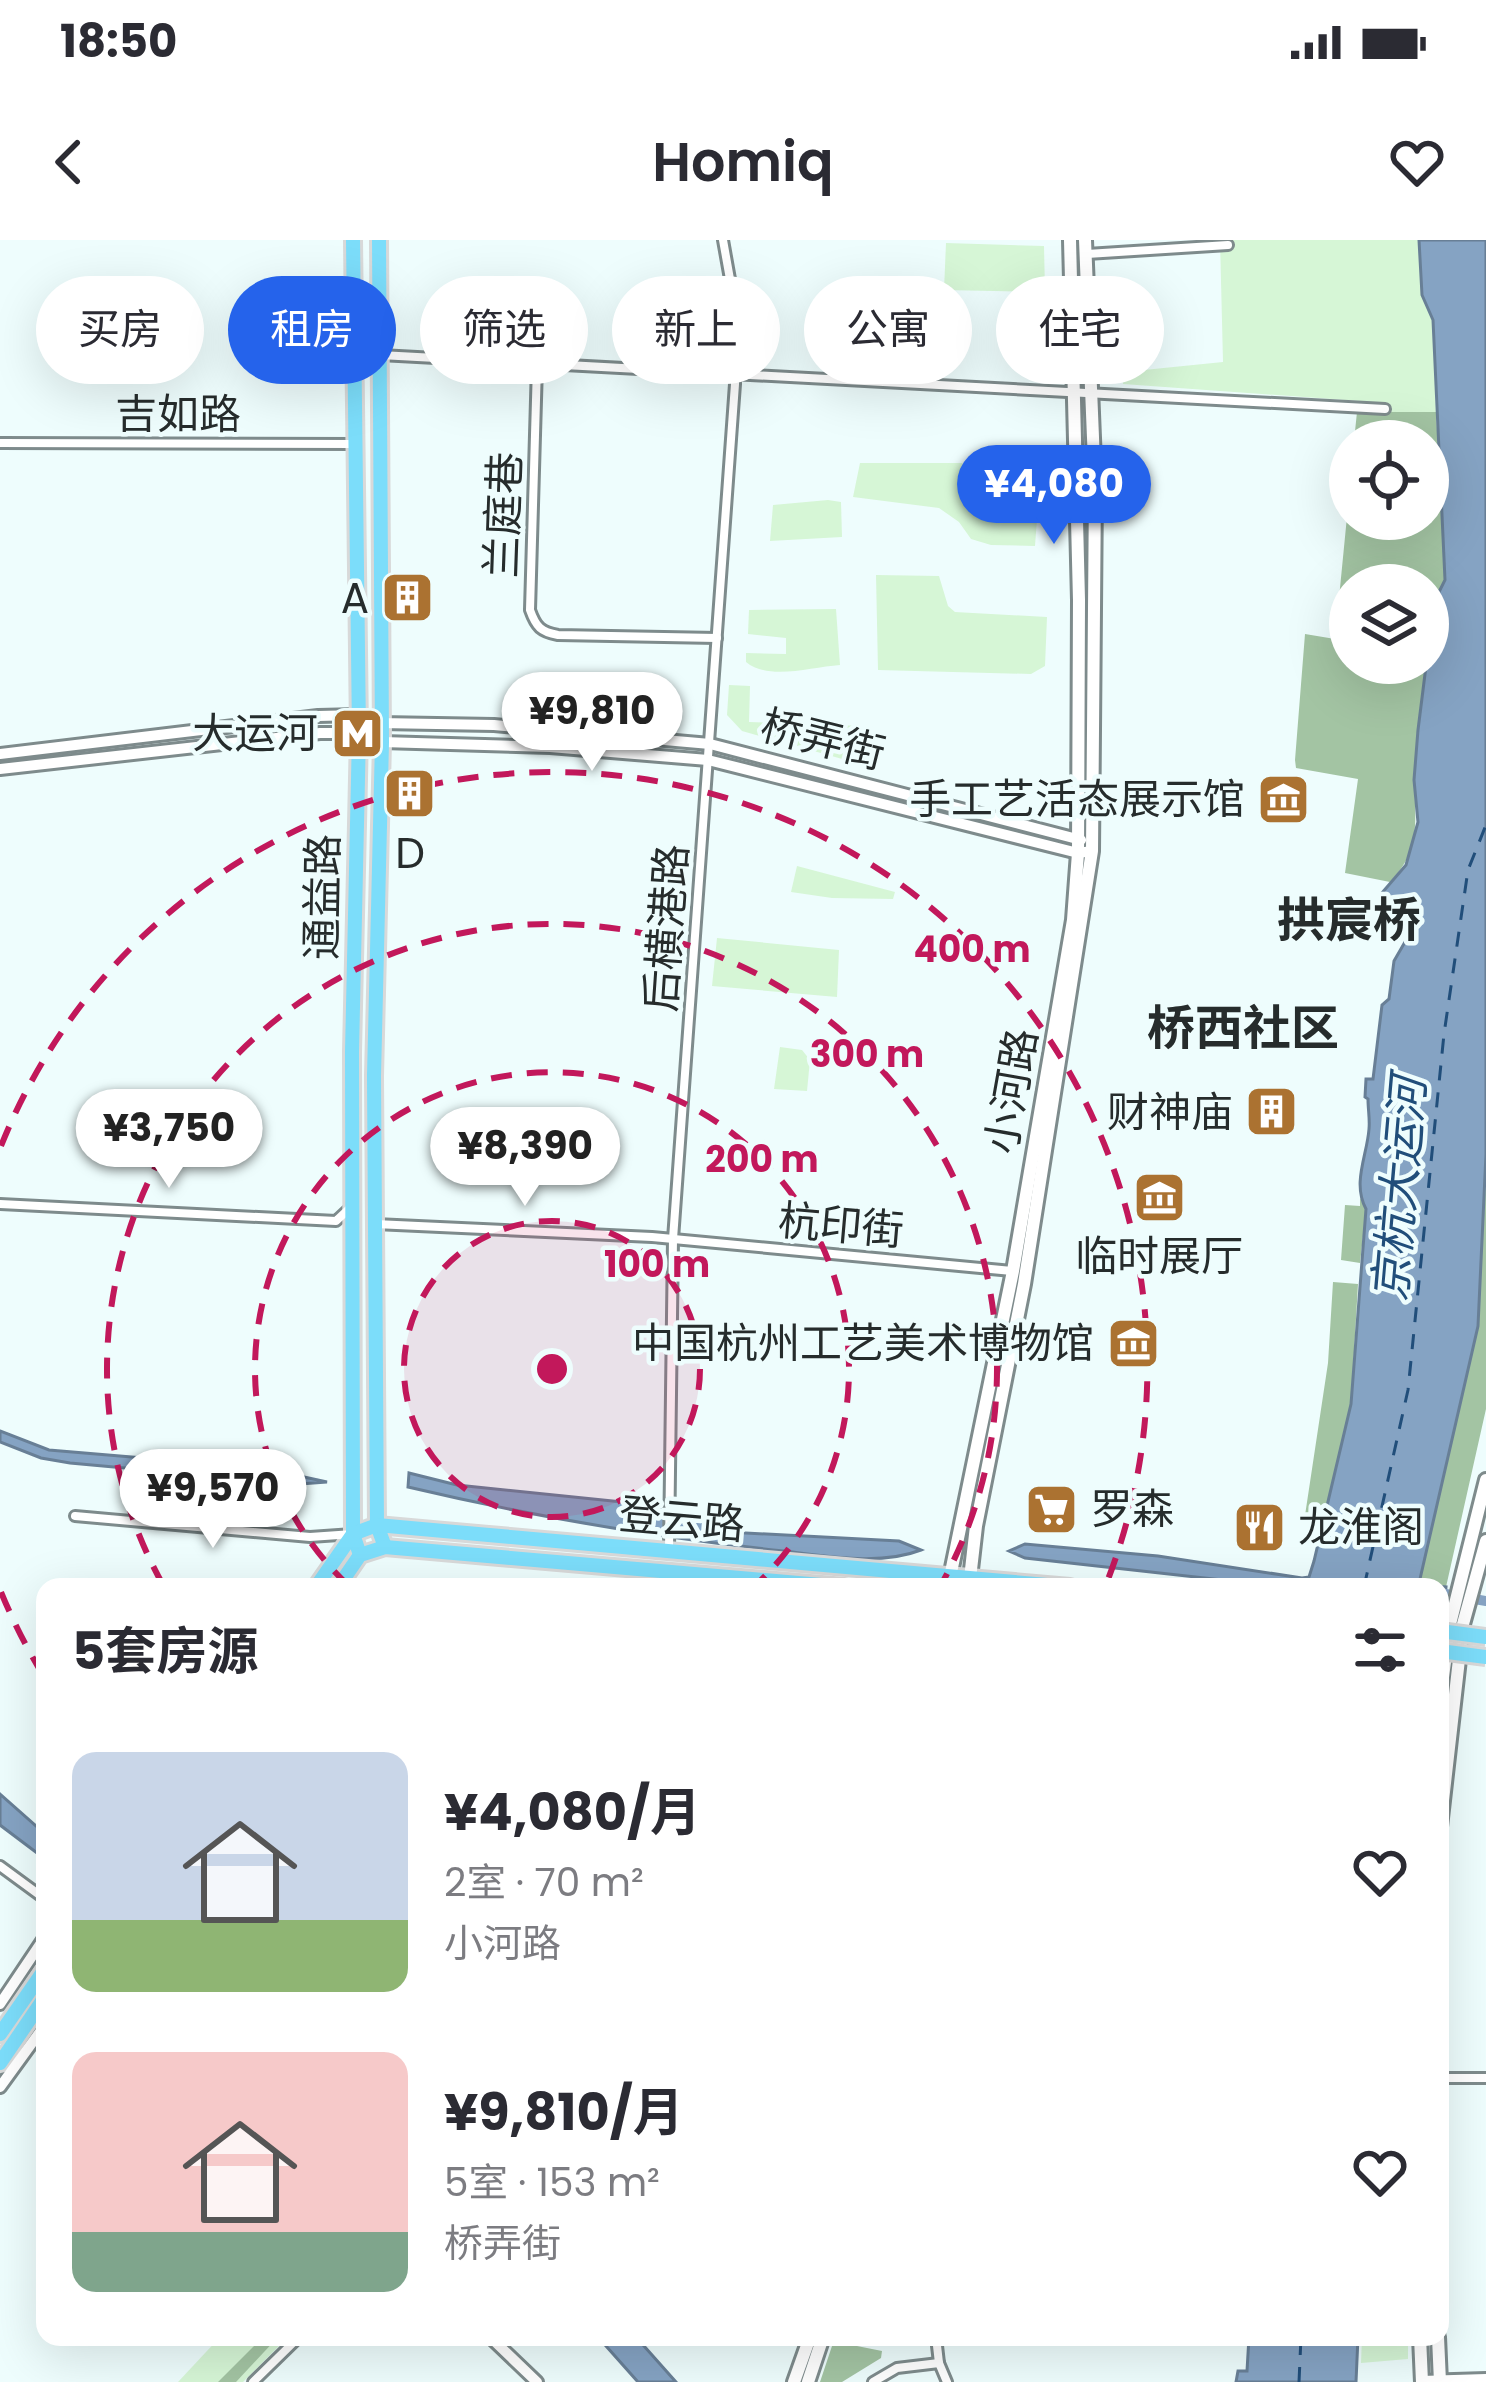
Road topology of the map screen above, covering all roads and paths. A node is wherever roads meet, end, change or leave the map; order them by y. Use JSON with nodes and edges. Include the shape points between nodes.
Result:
{"nodes":[{"id":1,"x":353,"y":240,"type":"edge"},
{"id":2,"x":379,"y":240,"type":"edge"},
{"id":3,"x":723,"y":240,"type":"edge"},
{"id":4,"x":1070,"y":240,"type":"edge"},
{"id":5,"x":1228,"y":245,"type":"dead end"},
{"id":6,"x":1085,"y":247,"type":"edge"},
{"id":7,"x":379,"y":276,"type":"edge"},
{"id":8,"x":729,"y":276,"type":"edge"},
{"id":9,"x":379,"y":384,"type":"edge"},
{"id":10,"x":536,"y":384,"type":"edge"},
{"id":11,"x":733,"y":384,"type":"edge"},
{"id":12,"x":938,"y":384,"type":"edge"},
{"id":13,"x":1076,"y":390,"type":"junction"},
{"id":14,"x":1093,"y":391,"type":"junction"},
{"id":15,"x":1385,"y":409,"type":"dead end"},
{"id":16,"x":0,"y":443,"type":"edge"},
{"id":17,"x":356,"y":444,"type":"junction"},
{"id":18,"x":717,"y":638,"type":"junction"},
{"id":19,"x":359,"y":715,"type":"junction"},
{"id":20,"x":380,"y":723,"type":"junction"},
{"id":21,"x":359,"y":734,"type":"junction"},
{"id":22,"x":382,"y":742,"type":"junction"},
{"id":23,"x":710,"y":744,"type":"junction"},
{"id":24,"x":0,"y":754,"type":"edge"},
{"id":25,"x":708,"y":760,"type":"junction"},
{"id":26,"x":0,"y":769,"type":"edge"},
{"id":27,"x":1078,"y":837,"type":"junction"},
{"id":28,"x":1085,"y":852,"type":"junction"},
{"id":29,"x":0,"y":1204,"type":"edge"},
{"id":30,"x":353,"y":1205,"type":"junction"},
{"id":31,"x":336,"y":1221,"type":"junction"},
{"id":32,"x":375,"y":1224,"type":"junction"},
{"id":33,"x":673,"y":1239,"type":"junction"},
{"id":34,"x":353,"y":1243,"type":"junction"},
{"id":35,"x":1013,"y":1271,"type":"junction"},
{"id":36,"x":1486,"y":1480,"type":"edge"},
{"id":37,"x":75,"y":1516,"type":"dead end"},
{"id":38,"x":377,"y":1525,"type":"junction"},
{"id":39,"x":353,"y":1534,"type":"junction"},
{"id":40,"x":1486,"y":1541,"type":"edge"},
{"id":41,"x":669,"y":1543,"type":"junction"},
{"id":42,"x":385,"y":1546,"type":"junction"},
{"id":43,"x":360,"y":1555,"type":"junction"},
{"id":44,"x":1472,"y":1565,"type":"junction"},
{"id":45,"x":322,"y":1578,"type":"edge"},
{"id":46,"x":344,"y":1578,"type":"edge"},
{"id":47,"x":661,"y":1578,"type":"edge"},
{"id":48,"x":927,"y":1578,"type":"edge"},
{"id":49,"x":950,"y":1578,"type":"edge"},
{"id":50,"x":971,"y":1578,"type":"edge"},
{"id":51,"x":1451,"y":1627,"type":"edge"},
{"id":52,"x":1486,"y":1637,"type":"edge"},
{"id":53,"x":1449,"y":1652,"type":"edge"},
{"id":54,"x":1486,"y":1657,"type":"edge"},
{"id":55,"x":1449,"y":1663,"type":"edge"},
{"id":56,"x":0,"y":1866,"type":"edge"},
{"id":57,"x":36,"y":1892,"type":"edge"},
{"id":58,"x":36,"y":1950,"type":"edge"},
{"id":59,"x":36,"y":1982,"type":"edge"},
{"id":60,"x":0,"y":2004,"type":"edge"},
{"id":61,"x":36,"y":2010,"type":"edge"},
{"id":62,"x":0,"y":2034,"type":"edge"},
{"id":63,"x":36,"y":2037,"type":"edge"},
{"id":64,"x":0,"y":2063,"type":"edge"},
{"id":65,"x":1449,"y":2078,"type":"edge"},
{"id":66,"x":1486,"y":2078,"type":"edge"},
{"id":67,"x":0,"y":2087,"type":"edge"},
{"id":68,"x":290,"y":2346,"type":"edge"},
{"id":69,"x":499,"y":2346,"type":"edge"},
{"id":70,"x":807,"y":2346,"type":"edge"},
{"id":71,"x":820,"y":2346,"type":"edge"},
{"id":72,"x":937,"y":2346,"type":"edge"},
{"id":73,"x":1420,"y":2346,"type":"edge"},
{"id":74,"x":1438,"y":2346,"type":"edge"},
{"id":75,"x":939,"y":2362,"type":"junction"},
{"id":76,"x":1486,"y":2379,"type":"edge"},
{"id":77,"x":1440,"y":2380,"type":"edge"},
{"id":78,"x":1422,"y":2381,"type":"edge"},
{"id":79,"x":254,"y":2382,"type":"edge"},
{"id":80,"x":537,"y":2382,"type":"edge"},
{"id":81,"x":794,"y":2382,"type":"edge"},
{"id":82,"x":808,"y":2382,"type":"edge"},
{"id":83,"x":873,"y":2382,"type":"edge"},
{"id":84,"x":947,"y":2382,"type":"edge"}],
"edges":[{"from":1,"to":17,"type":"main road","name":"通益路"},
{"from":2,"to":7,"type":"main road","name":"通益路"},
{"from":3,"to":8,"type":"street","name":"后横港路"},
{"from":4,"to":13,"type":"main road","name":"小河路"},
{"from":5,"to":6,"type":"street"},
{"from":6,"to":14,"type":"main road","name":"小河路"},
{"from":9,"to":20,"type":"main road","name":"通益路"},
{"from":10,"to":18,"type":"street","name":"兰庭巷","via":[[535,625],[558,635]]},
{"from":11,"to":18,"type":"street","name":"后横港路"},
{"from":12,"to":13,"type":"street"},
{"from":13,"to":14,"type":"street"},
{"from":13,"to":27,"type":"main road","name":"小河路"},
{"from":14,"to":15,"type":"street"},
{"from":14,"to":28,"type":"main road","name":"小河路","via":[[1096,598]]},
{"from":16,"to":17,"type":"street","name":"吉如路"},
{"from":17,"to":19,"type":"main road","name":"通益路"},
{"from":18,"to":23,"type":"street","name":"后横港路"},
{"from":19,"to":20,"type":"street","name":"桥弄街"},
{"from":19,"to":21,"type":"main road","name":"通益路"},
{"from":19,"to":24,"type":"street","name":"桥弄街"},
{"from":20,"to":22,"type":"main road","name":"通益路"},
{"from":20,"to":23,"type":"street","name":"桥弄街"},
{"from":21,"to":22,"type":"street","name":"桥弄街"},
{"from":21,"to":26,"type":"street","name":"桥弄街"},
{"from":21,"to":30,"type":"main road","name":"通益路"},
{"from":22,"to":25,"type":"street","name":"桥弄街"},
{"from":22,"to":32,"type":"main road","name":"通益路"},
{"from":23,"to":25,"type":"street","name":"后横港路"},
{"from":23,"to":27,"type":"street","name":"桥弄街"},
{"from":25,"to":28,"type":"street","name":"桥弄街"},
{"from":25,"to":33,"type":"street","name":"后横港路"},
{"from":27,"to":28,"type":"main road","name":"小河路"},
{"from":28,"to":35,"type":"main road","name":"小河路"},
{"from":28,"to":50,"type":"main road","name":"小河路","via":[[1039,1193]]},
{"from":29,"to":31,"type":"street"},
{"from":30,"to":31,"type":"street"},
{"from":30,"to":34,"type":"main road","name":"通益路"},
{"from":31,"to":34,"type":"street"},
{"from":32,"to":33,"type":"street","name":"杭印街"},
{"from":32,"to":38,"type":"main road","name":"通益路"},
{"from":33,"to":35,"type":"street","name":"杭印街"},
{"from":33,"to":41,"type":"street","name":"后横港路"},
{"from":34,"to":39,"type":"main road","name":"通益路"},
{"from":35,"to":49,"type":"main road","name":"小河路"},
{"from":36,"to":44,"type":"main road"},
{"from":37,"to":39,"type":"street"},
{"from":38,"to":39,"type":"main road","name":"登云路"},
{"from":38,"to":41,"type":"main road","name":"登云路"},
{"from":38,"to":42,"type":"main road","name":"通益路"},
{"from":39,"to":43,"type":"main road","name":"通益路"},
{"from":39,"to":45,"type":"main road"},
{"from":40,"to":44,"type":"main road"},
{"from":41,"to":48,"type":"main road","name":"登云路"},
{"from":42,"to":43,"type":"main road","name":"登云路"},
{"from":42,"to":47,"type":"main road","name":"登云路"},
{"from":43,"to":46,"type":"main road"},
{"from":44,"to":51,"type":"main road"},
{"from":51,"to":52,"type":"main road","bridge":true},
{"from":51,"to":55,"type":"main road"},
{"from":53,"to":54,"type":"main road","bridge":true},
{"from":56,"to":57,"type":"street"},
{"from":58,"to":60,"type":"street"},
{"from":59,"to":62,"type":"main road"},
{"from":61,"to":64,"type":"main road"},
{"from":63,"to":67,"type":"street"},
{"from":65,"to":66,"type":"street"},
{"from":68,"to":79,"type":"street"},
{"from":69,"to":80,"type":"street"},
{"from":70,"to":81,"type":"main road"},
{"from":71,"to":82,"type":"main road"},
{"from":72,"to":75,"type":"street"},
{"from":73,"to":78,"type":"main road"},
{"from":74,"to":77,"type":"main road"},
{"from":75,"to":83,"type":"street","via":[[896,2368]]},
{"from":75,"to":84,"type":"street"},
{"from":76,"to":77,"type":"street"},
{"from":77,"to":78,"type":"street"}]}
